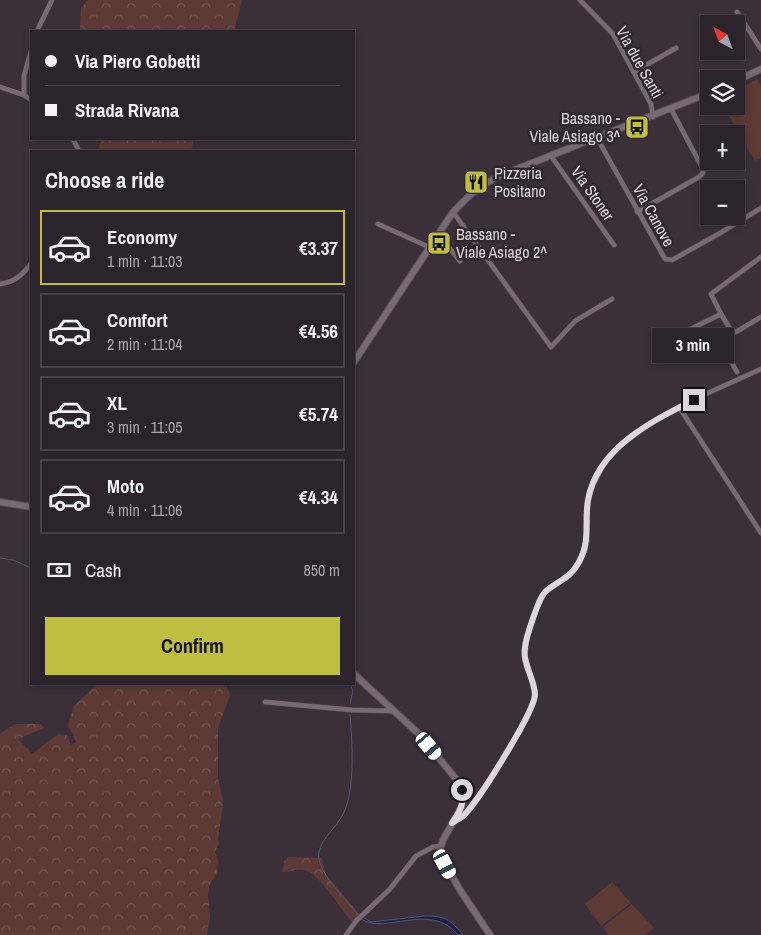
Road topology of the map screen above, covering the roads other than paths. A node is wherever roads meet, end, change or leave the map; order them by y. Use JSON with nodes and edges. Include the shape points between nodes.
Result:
{"nodes":[{"id":1,"x":52,"y":0,"type":"edge"},
{"id":2,"x":580,"y":0,"type":"edge"},
{"id":3,"x":737,"y":12,"type":"dead end"},
{"id":4,"x":37,"y":30,"type":"edge"},
{"id":5,"x":676,"y":48,"type":"dead end"},
{"id":6,"x":761,"y":49,"type":"edge"},
{"id":7,"x":30,"y":55,"type":"edge"},
{"id":8,"x":761,"y":69,"type":"edge"},
{"id":9,"x":634,"y":72,"type":"junction"},
{"id":10,"x":745,"y":77,"type":"edge"},
{"id":11,"x":0,"y":87,"type":"edge"},
{"id":12,"x":24,"y":95,"type":"junction"},
{"id":13,"x":700,"y":98,"type":"edge"},
{"id":14,"x":30,"y":99,"type":"edge"},
{"id":15,"x":671,"y":109,"type":"junction"},
{"id":16,"x":653,"y":116,"type":"junction"},
{"id":17,"x":597,"y":138,"type":"junction"},
{"id":18,"x":551,"y":156,"type":"junction"},
{"id":19,"x":761,"y":208,"type":"edge"},
{"id":20,"x":453,"y":212,"type":"junction"},
{"id":21,"x":638,"y":212,"type":"junction"},
{"id":22,"x":378,"y":224,"type":"dead end"},
{"id":23,"x":438,"y":234,"type":"junction"},
{"id":24,"x":614,"y":245,"type":"dead end"},
{"id":25,"x":428,"y":247,"type":"junction"},
{"id":26,"x":761,"y":257,"type":"edge"},
{"id":27,"x":460,"y":261,"type":"dead end"},
{"id":28,"x":30,"y":265,"type":"edge"},
{"id":29,"x":0,"y":284,"type":"edge"},
{"id":30,"x":612,"y":300,"type":"dead end"},
{"id":31,"x":721,"y":314,"type":"junction"},
{"id":32,"x":760,"y":320,"type":"edge"},
{"id":33,"x":732,"y":332,"type":"junction"},
{"id":34,"x":660,"y":344,"type":"dead end"},
{"id":35,"x":355,"y":360,"type":"edge"},
{"id":36,"x":761,"y":369,"type":"edge"},
{"id":37,"x":738,"y":372,"type":"dead end"},
{"id":38,"x":679,"y":407,"type":"junction"},
{"id":39,"x":0,"y":502,"type":"edge"},
{"id":40,"x":30,"y":507,"type":"edge"},
{"id":41,"x":761,"y":533,"type":"edge"},
{"id":42,"x":355,"y":675,"type":"edge"},
{"id":43,"x":265,"y":702,"type":"dead end"},
{"id":44,"x":393,"y":711,"type":"junction"},
{"id":45,"x":452,"y":823,"type":"junction"},
{"id":46,"x":441,"y":846,"type":"junction"},
{"id":47,"x":346,"y":935,"type":"edge"},
{"id":48,"x":490,"y":935,"type":"edge"}],
"edges":[{"from":1,"to":4,"type":"street"},
{"from":2,"to":9,"type":"street","name":"Via due Santi","via":[[613,34]]},
{"from":3,"to":6,"type":"street"},
{"from":5,"to":9,"type":"street","name":"Via due Santi"},
{"from":7,"to":12,"type":"street","via":[[24,76]]},
{"from":8,"to":10,"type":"main road"},
{"from":9,"to":16,"type":"street","name":"Via due Santi","via":[[651,104]]},
{"from":11,"to":12,"type":"street"},
{"from":12,"to":14,"type":"street"},
{"from":13,"to":15,"type":"main road"},
{"from":15,"to":16,"type":"main road"},
{"from":15,"to":21,"type":"street","via":[[703,173]]},
{"from":16,"to":17,"type":"main road"},
{"from":17,"to":18,"type":"main road"},
{"from":17,"to":21,"type":"street","name":"Via Canove"},
{"from":18,"to":20,"type":"main road","via":[[485,184]]},
{"from":18,"to":24,"type":"street","name":"Via Stoner"},
{"from":19,"to":21,"type":"street","name":"Via Canove","via":[[669,260],[663,258]]},
{"from":20,"to":23,"type":"main road"},
{"from":20,"to":30,"type":"street","via":[[551,347],[575,321]]},
{"from":22,"to":25,"type":"street"},
{"from":23,"to":25,"type":"main road"},
{"from":23,"to":27,"type":"street"},
{"from":25,"to":35,"type":"main road"},
{"from":26,"to":31,"type":"street","via":[[712,293]]},
{"from":28,"to":29,"type":"street","via":[[19,277]]},
{"from":31,"to":33,"type":"street"},
{"from":31,"to":34,"type":"street"},
{"from":32,"to":33,"type":"street"},
{"from":33,"to":37,"type":"street","via":[[720,342]]},
{"from":36,"to":38,"type":"street"},
{"from":38,"to":41,"type":"street"},
{"from":38,"to":45,"type":"street","via":[[618,447],[599,471],[588,501],[585,551],[570,576],[544,592],[527,639],[524,655],[535,695],[530,710],[484,789],[462,817]]},
{"from":39,"to":40,"type":"main road"},
{"from":42,"to":44,"type":"main road"},
{"from":43,"to":44,"type":"street"},
{"from":44,"to":45,"type":"main road","via":[[419,734],[461,785],[462,806]]},
{"from":45,"to":46,"type":"main road"},
{"from":46,"to":47,"type":"street","via":[[416,856]]},
{"from":46,"to":48,"type":"main road","via":[[451,875]]}]}
